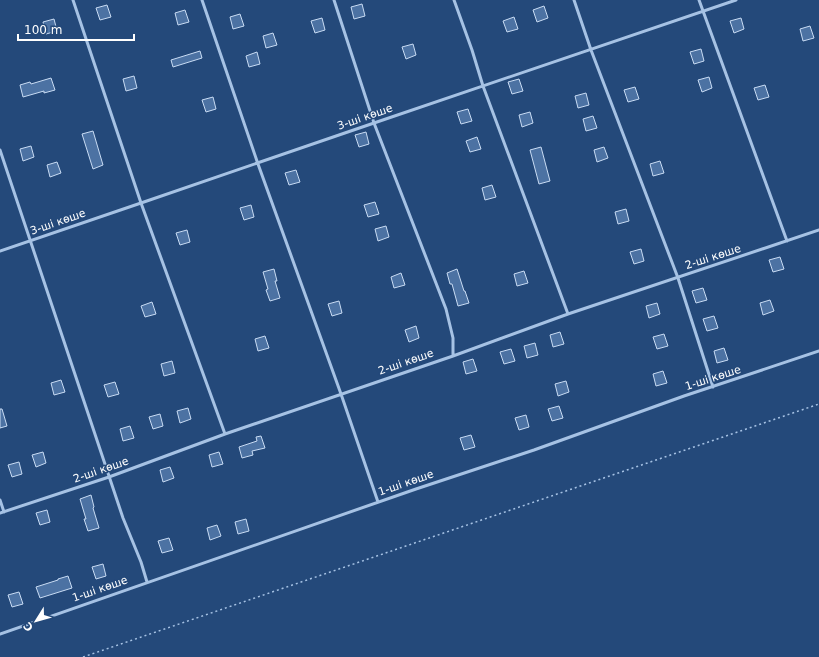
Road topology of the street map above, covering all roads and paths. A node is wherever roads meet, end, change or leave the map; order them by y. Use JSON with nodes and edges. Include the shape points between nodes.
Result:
{"nodes":[{"id":1,"x":73,"y":0,"type":"edge"},
{"id":2,"x":202,"y":0,"type":"edge"},
{"id":3,"x":334,"y":0,"type":"edge"},
{"id":4,"x":454,"y":0,"type":"edge"},
{"id":5,"x":574,"y":0,"type":"edge"},
{"id":6,"x":699,"y":0,"type":"edge"},
{"id":7,"x":736,"y":0,"type":"edge"},
{"id":8,"x":703,"y":11,"type":"junction"},
{"id":9,"x":591,"y":50,"type":"junction"},
{"id":10,"x":483,"y":86,"type":"junction"},
{"id":11,"x":374,"y":123,"type":"junction"},
{"id":12,"x":0,"y":150,"type":"edge"},
{"id":13,"x":258,"y":164,"type":"junction"},
{"id":14,"x":141,"y":204,"type":"junction"},
{"id":15,"x":819,"y":230,"type":"edge"},
{"id":16,"x":30,"y":241,"type":"junction"},
{"id":17,"x":786,"y":241,"type":"junction"},
{"id":18,"x":0,"y":251,"type":"edge"},
{"id":19,"x":678,"y":278,"type":"junction"},
{"id":20,"x":568,"y":314,"type":"junction"},
{"id":21,"x":819,"y":351,"type":"edge"},
{"id":22,"x":453,"y":356,"type":"junction"},
{"id":23,"x":713,"y":387,"type":"junction"},
{"id":24,"x":340,"y":394,"type":"junction"},
{"id":25,"x":819,"y":404,"type":"edge"},
{"id":26,"x":225,"y":434,"type":"junction"},
{"id":27,"x":109,"y":477,"type":"junction"},
{"id":28,"x":0,"y":500,"type":"edge"},
{"id":29,"x":378,"y":502,"type":"junction"},
{"id":30,"x":4,"y":512,"type":"junction"},
{"id":31,"x":0,"y":513,"type":"edge"},
{"id":32,"x":147,"y":582,"type":"junction"},
{"id":33,"x":0,"y":634,"type":"edge"},
{"id":34,"x":82,"y":657,"type":"edge"}],
"edges":[{"from":1,"to":14,"type":"lane"},
{"from":2,"to":13,"type":"lane"},
{"from":3,"to":11,"type":"lane"},
{"from":4,"to":10,"type":"lane"},
{"from":5,"to":9,"type":"lane"},
{"from":6,"to":8,"type":"lane"},
{"from":7,"to":8,"type":"lane","name":"3-ші көше"},
{"from":8,"to":9,"type":"lane","name":"3-ші көше"},
{"from":8,"to":17,"type":"lane"},
{"from":9,"to":10,"type":"lane","name":"3-ші көше"},
{"from":9,"to":19,"type":"lane"},
{"from":10,"to":11,"type":"lane","name":"3-ші көше"},
{"from":10,"to":20,"type":"lane"},
{"from":11,"to":13,"type":"lane","name":"3-ші көше"},
{"from":11,"to":22,"type":"lane","via":[[446,309],[453,338]]},
{"from":12,"to":16,"type":"lane"},
{"from":13,"to":14,"type":"lane","name":"3-ші көше"},
{"from":13,"to":24,"type":"lane"},
{"from":14,"to":16,"type":"lane","name":"3-ші көше"},
{"from":14,"to":26,"type":"lane"},
{"from":15,"to":17,"type":"lane","name":"2-ші көше"},
{"from":16,"to":18,"type":"lane","name":"3-ші көше"},
{"from":16,"to":27,"type":"lane"},
{"from":17,"to":19,"type":"lane","name":"2-ші көше"},
{"from":19,"to":20,"type":"lane","name":"2-ші көше"},
{"from":19,"to":23,"type":"lane"},
{"from":20,"to":22,"type":"lane","name":"2-ші көше"},
{"from":21,"to":23,"type":"lane","name":"1-ші көше"},
{"from":22,"to":24,"type":"lane","name":"2-ші көше"},
{"from":23,"to":29,"type":"lane","name":"1-ші көше"},
{"from":24,"to":26,"type":"lane","name":"2-ші көше"},
{"from":24,"to":29,"type":"lane"},
{"from":25,"to":34,"type":"path"},
{"from":26,"to":27,"type":"lane","name":"2-ші көше"},
{"from":27,"to":30,"type":"lane","name":"2-ші көше"},
{"from":27,"to":32,"type":"lane"},
{"from":28,"to":30,"type":"lane"},
{"from":29,"to":32,"type":"lane","name":"1-ші көше"},
{"from":30,"to":31,"type":"lane","name":"2-ші көше"},
{"from":32,"to":33,"type":"lane","name":"1-ші көше"}]}
